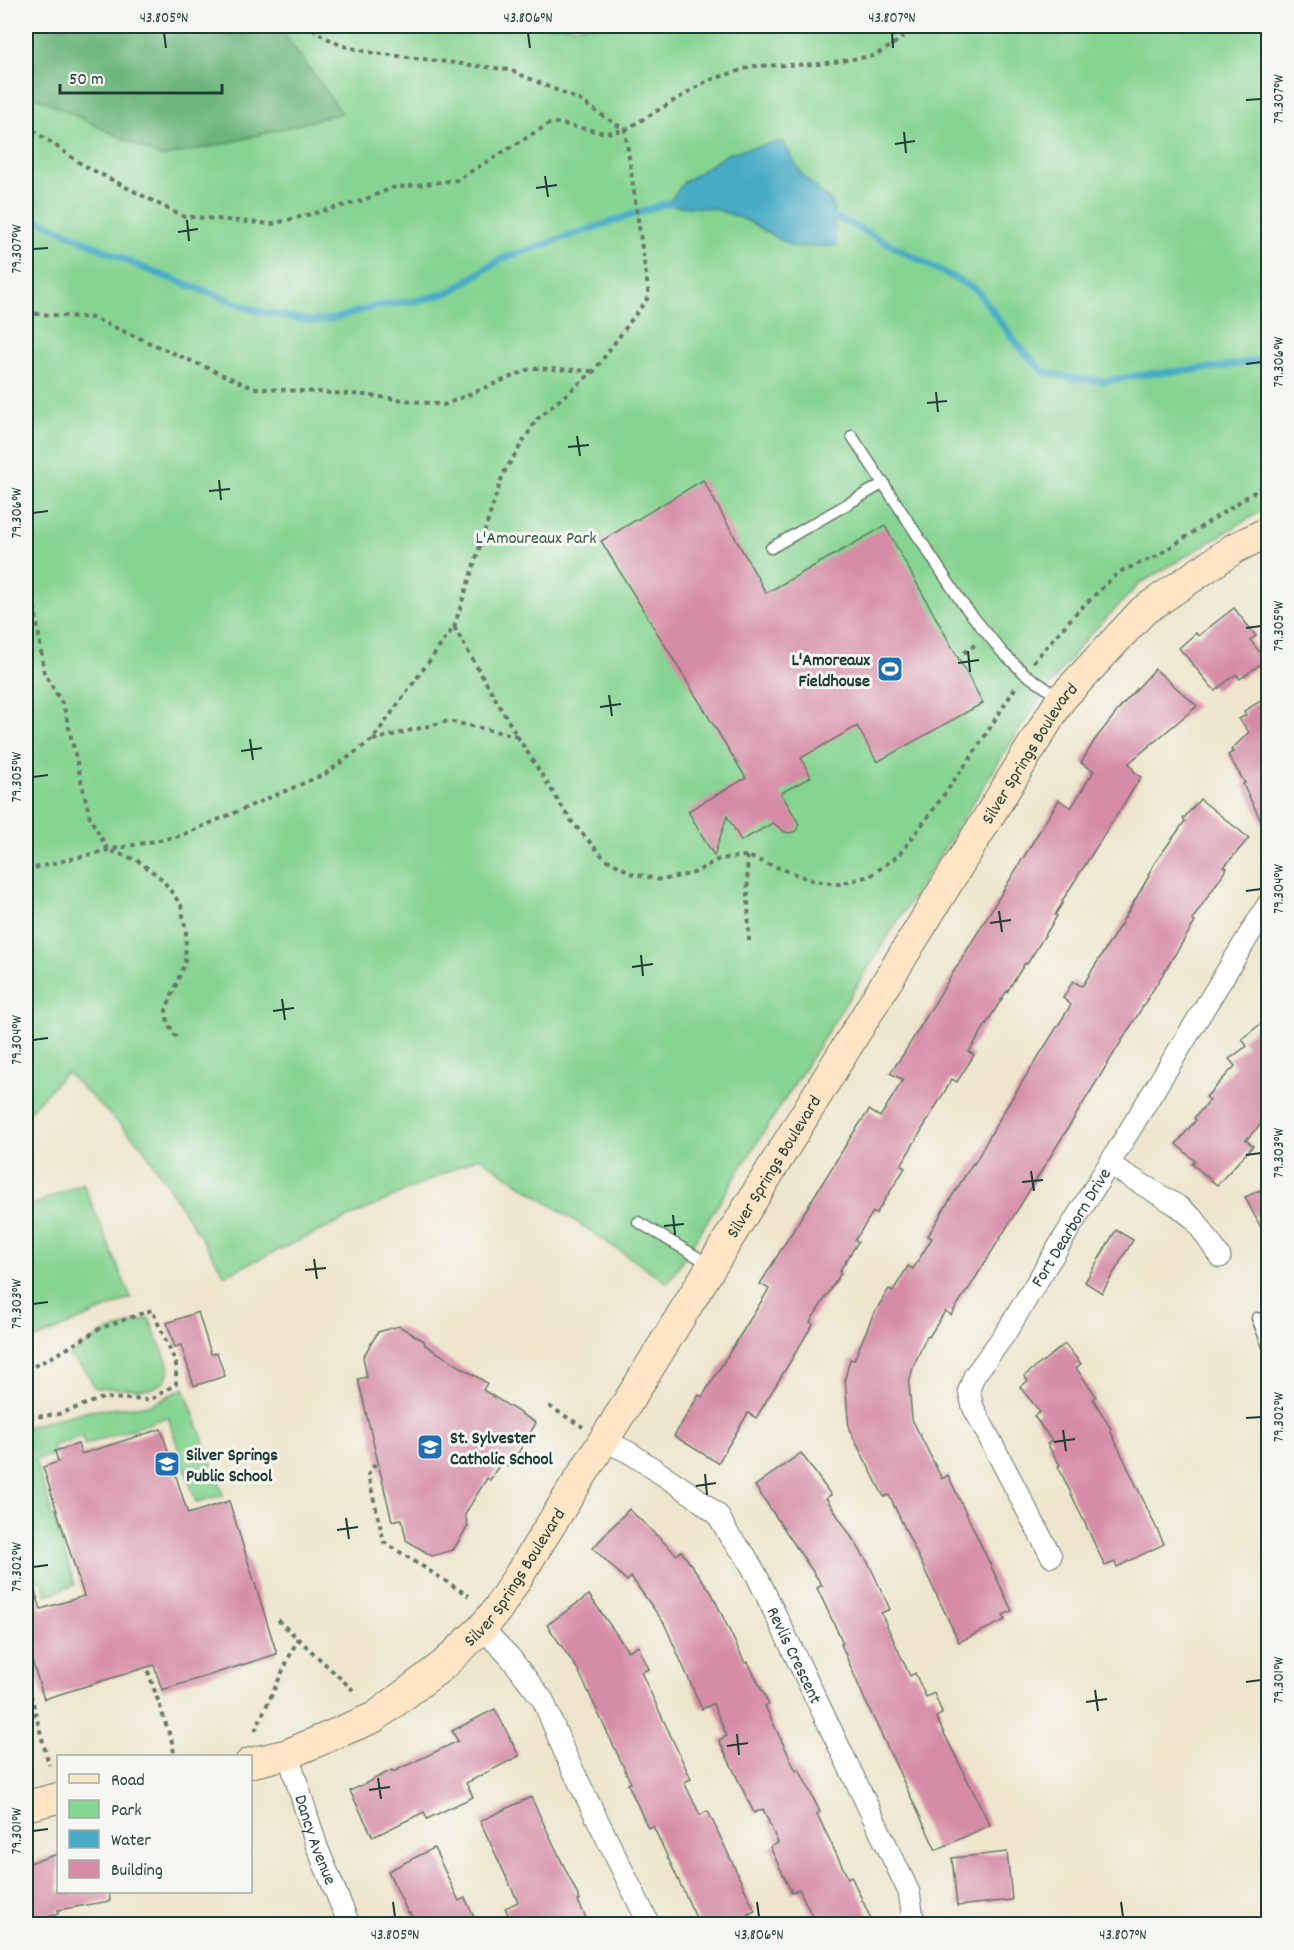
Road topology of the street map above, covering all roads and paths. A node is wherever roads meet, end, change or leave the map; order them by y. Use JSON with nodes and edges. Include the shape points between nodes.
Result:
{"nodes":[{"id":1,"x":312,"y":26,"type":"edge"},
{"id":2,"x":895,"y":26,"type":"edge"},
{"id":3,"x":917,"y":26,"type":"edge"},
{"id":4,"x":891,"y":46,"type":"junction"},
{"id":5,"x":26,"y":125,"type":"edge"},
{"id":6,"x":625,"y":130,"type":"junction"},
{"id":7,"x":26,"y":314,"type":"edge"},
{"id":8,"x":594,"y":371,"type":"junction"},
{"id":9,"x":852,"y":436,"type":"dead end"},
{"id":10,"x":884,"y":483,"type":"junction"},
{"id":11,"x":1269,"y":483,"type":"edge"},
{"id":12,"x":1268,"y":534,"type":"edge"},
{"id":13,"x":26,"y":544,"type":"edge"},
{"id":14,"x":771,"y":548,"type":"dead end"},
{"id":15,"x":454,"y":627,"type":"junction"},
{"id":16,"x":1024,"y":673,"type":"junction"},
{"id":17,"x":1061,"y":699,"type":"junction"},
{"id":18,"x":517,"y":736,"type":"junction"},
{"id":19,"x":372,"y":740,"type":"junction"},
{"id":20,"x":108,"y":850,"type":"junction"},
{"id":21,"x":747,"y":856,"type":"junction"},
{"id":22,"x":26,"y":870,"type":"edge"},
{"id":23,"x":1269,"y":904,"type":"edge"},
{"id":24,"x":749,"y":941,"type":"dead end"},
{"id":25,"x":178,"y":1041,"type":"dead end"},
{"id":26,"x":1110,"y":1165,"type":"junction"},
{"id":27,"x":638,"y":1222,"type":"dead end"},
{"id":28,"x":1220,"y":1257,"type":"dead end"},
{"id":29,"x":711,"y":1266,"type":"junction"},
{"id":30,"x":1257,"y":1318,"type":"dead end"},
{"id":31,"x":1269,"y":1346,"type":"edge"},
{"id":32,"x":26,"y":1370,"type":"edge"},
{"id":33,"x":549,"y":1407,"type":"dead end"},
{"id":34,"x":26,"y":1418,"type":"edge"},
{"id":35,"x":598,"y":1436,"type":"junction"},
{"id":36,"x":375,"y":1464,"type":"dead end"},
{"id":37,"x":1051,"y":1556,"type":"dead end"},
{"id":38,"x":469,"y":1596,"type":"dead end"},
{"id":39,"x":278,"y":1620,"type":"dead end"},
{"id":40,"x":482,"y":1628,"type":"junction"},
{"id":41,"x":298,"y":1638,"type":"junction"},
{"id":42,"x":148,"y":1671,"type":"dead end"},
{"id":43,"x":26,"y":1677,"type":"edge"},
{"id":44,"x":353,"y":1690,"type":"dead end"},
{"id":45,"x":255,"y":1731,"type":"dead end"},
{"id":46,"x":288,"y":1754,"type":"junction"},
{"id":47,"x":174,"y":1755,"type":"edge"},
{"id":48,"x":252,"y":1763,"type":"edge"},
{"id":49,"x":49,"y":1765,"type":"dead end"},
{"id":50,"x":57,"y":1798,"type":"edge"},
{"id":51,"x":26,"y":1806,"type":"edge"},
{"id":52,"x":349,"y":1924,"type":"edge"},
{"id":53,"x":649,"y":1924,"type":"edge"},
{"id":54,"x":912,"y":1924,"type":"edge"}],
"edges":[{"from":1,"to":6,"type":"path","via":[[340,45],[367,52],[510,70],[579,100]]},
{"from":2,"to":4,"type":"path"},
{"from":3,"to":4,"type":"path"},
{"from":4,"to":6,"type":"path","via":[[873,56],[820,64],[754,66],[707,81]]},
{"from":5,"to":6,"type":"path","via":[[83,165],[182,216],[272,224],[361,201],[392,188],[457,180],[552,122],[605,133]]},
{"from":6,"to":8,"type":"path","via":[[649,296]]},
{"from":7,"to":8,"type":"path","via":[[93,318],[253,388],[444,405],[532,368]]},
{"from":8,"to":15,"type":"path","via":[[537,419],[503,474]]},
{"from":9,"to":10,"type":"lane"},
{"from":10,"to":14,"type":"lane"},
{"from":10,"to":16,"type":"lane","via":[[962,603]]},
{"from":11,"to":16,"type":"path","via":[[1157,556],[1119,572]]},
{"from":12,"to":17,"type":"street","name":"Silver Springs Boulevard","via":[[1235,548],[1143,611]]},
{"from":13,"to":20,"type":"path","via":[[44,672],[64,707],[90,818]]},
{"from":15,"to":18,"type":"path"},
{"from":15,"to":19,"type":"path"},
{"from":16,"to":17,"type":"lane"},
{"from":16,"to":21,"type":"path","via":[[974,753],[899,855],[870,876],[839,884],[814,881]]},
{"from":17,"to":29,"type":"street","name":"Silver Springs Boulevard"},
{"from":18,"to":19,"type":"path","via":[[448,721]]},
{"from":18,"to":21,"type":"path","via":[[572,822],[604,858],[633,874],[662,880],[694,873],[719,859]]},
{"from":19,"to":20,"type":"path","via":[[325,774],[180,836]]},
{"from":20,"to":22,"type":"path"},
{"from":20,"to":25,"type":"path","via":[[137,860],[162,879],[181,905],[186,932],[185,962],[166,1010],[168,1024]]},
{"from":21,"to":24,"type":"path"},
{"from":23,"to":26,"type":"street","name":"Fort Dearborn Drive"},
{"from":26,"to":28,"type":"street","via":[[1195,1220]]},
{"from":26,"to":37,"type":"street","name":"Fort Dearborn Drive","via":[[1005,1334],[974,1376],[969,1390],[973,1407]]},
{"from":27,"to":29,"type":"lane"},
{"from":29,"to":35,"type":"street","name":"Silver Springs Boulevard"},
{"from":30,"to":31,"type":"lane"},
{"from":32,"to":34,"type":"path","via":[[101,1328],[152,1310],[176,1363],[176,1384],[150,1400],[103,1398],[59,1414]]},
{"from":33,"to":35,"type":"path"},
{"from":35,"to":40,"type":"street","name":"Silver Springs Boulevard","via":[[497,1610]]},
{"from":35,"to":54,"type":"street","name":"Revlis Crescent","via":[[718,1515],[745,1555],[909,1892]]},
{"from":36,"to":38,"type":"path","via":[[368,1475],[384,1542]]},
{"from":39,"to":41,"type":"path"},
{"from":40,"to":46,"type":"street","name":"Silver Springs Boulevard","via":[[442,1666],[375,1717]]},
{"from":40,"to":53,"type":"street","via":[[543,1700],[566,1756]]},
{"from":41,"to":44,"type":"path"},
{"from":41,"to":45,"type":"path"},
{"from":42,"to":47,"type":"path"},
{"from":43,"to":49,"type":"path"},
{"from":46,"to":48,"type":"street","name":"Silver Springs Boulevard"},
{"from":46,"to":52,"type":"street","name":"Dancy Avenue","via":[[317,1847]]},
{"from":50,"to":51,"type":"street"}]}
